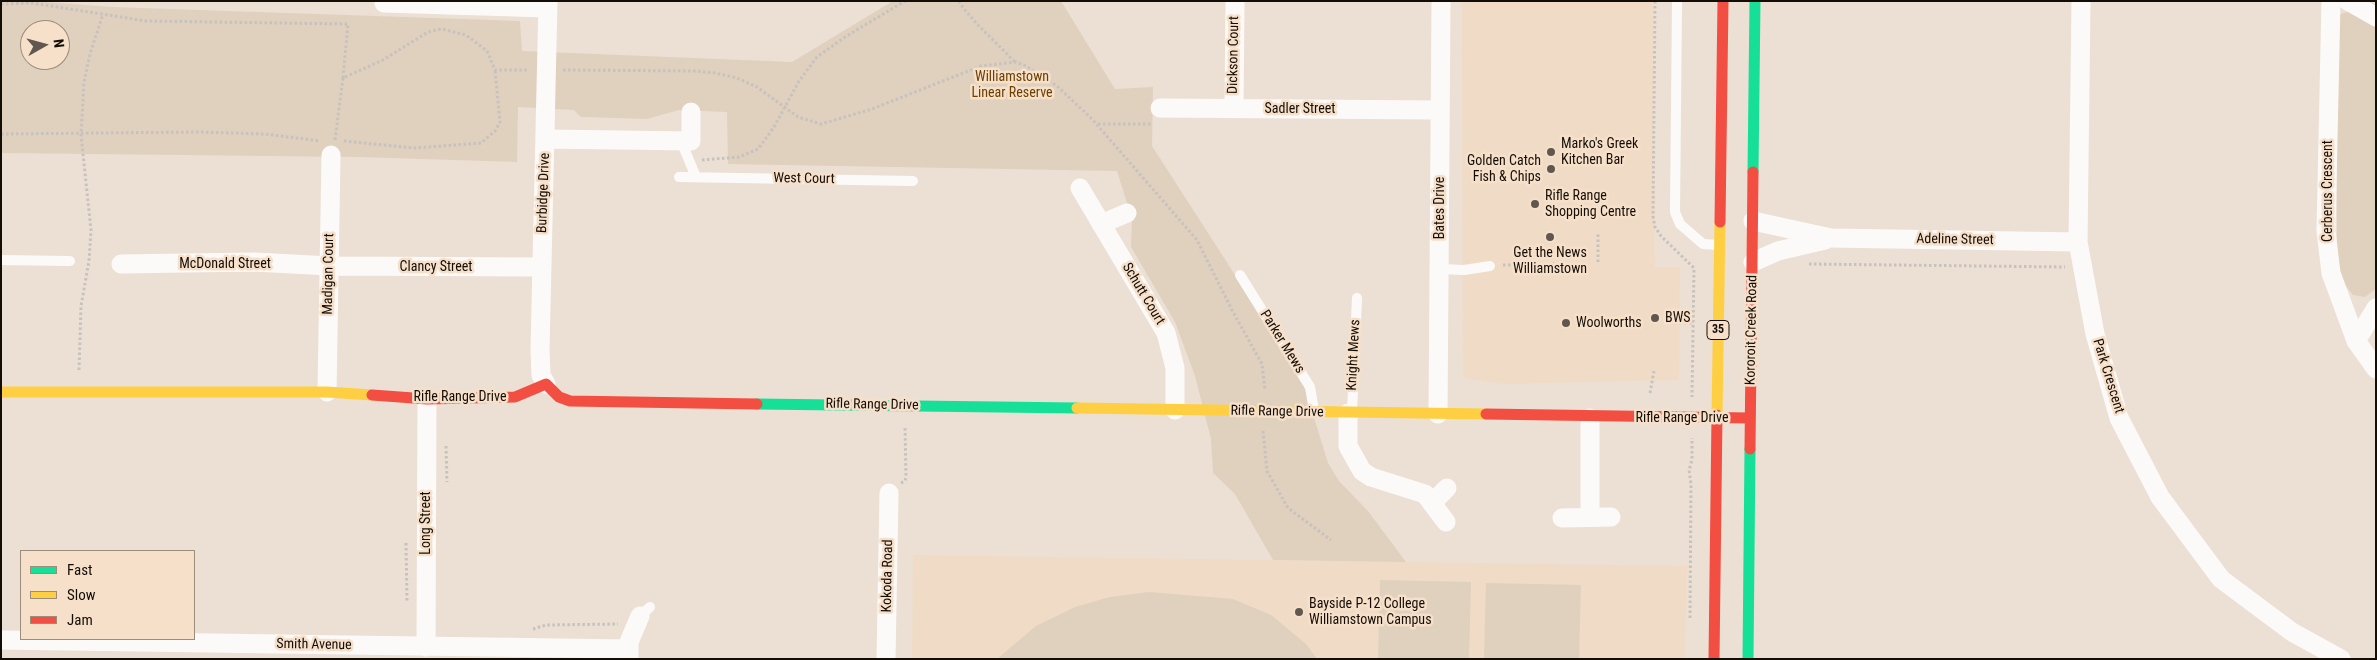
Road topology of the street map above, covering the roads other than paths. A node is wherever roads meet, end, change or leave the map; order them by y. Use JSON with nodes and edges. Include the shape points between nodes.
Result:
{"nodes":[{"id":1,"x":1235,"y":1,"type":"edge"},
{"id":2,"x":1441,"y":1,"type":"edge"},
{"id":3,"x":1677,"y":1,"type":"edge"},
{"id":4,"x":1723,"y":1,"type":"edge"},
{"id":5,"x":1755,"y":1,"type":"edge"},
{"id":6,"x":2081,"y":1,"type":"edge"},
{"id":7,"x":2331,"y":1,"type":"edge"},
{"id":8,"x":2348,"y":1,"type":"edge"},
{"id":9,"x":384,"y":3,"type":"dead end"},
{"id":10,"x":548,"y":5,"type":"edge"},
{"id":11,"x":2376,"y":17,"type":"edge"},
{"id":12,"x":1234,"y":109,"type":"junction"},
{"id":13,"x":1440,"y":110,"type":"junction"},
{"id":14,"x":691,"y":112,"type":"dead end"},
{"id":15,"x":1158,"y":116,"type":"road end"},
{"id":16,"x":545,"y":139,"type":"junction"},
{"id":17,"x":681,"y":141,"type":"junction"},
{"id":18,"x":333,"y":148,"type":"road end"},
{"id":19,"x":679,"y":177,"type":"dead end"},
{"id":20,"x":696,"y":177,"type":"junction"},
{"id":21,"x":913,"y":180,"type":"dead end"},
{"id":22,"x":1080,"y":188,"type":"dead end"},
{"id":23,"x":1126,"y":213,"type":"dead end"},
{"id":24,"x":1744,"y":223,"type":"junction"},
{"id":25,"x":1101,"y":224,"type":"junction"},
{"id":26,"x":1831,"y":238,"type":"junction"},
{"id":27,"x":2071,"y":242,"type":"junction"},
{"id":28,"x":1719,"y":245,"type":"junction"},
{"id":29,"x":1,"y":260,"type":"edge"},
{"id":30,"x":70,"y":261,"type":"dead end"},
{"id":31,"x":1753,"y":262,"type":"junction"},
{"id":32,"x":121,"y":264,"type":"dead end"},
{"id":33,"x":330,"y":266,"type":"junction"},
{"id":34,"x":1490,"y":266,"type":"dead end"},
{"id":35,"x":542,"y":267,"type":"junction"},
{"id":36,"x":1440,"y":269,"type":"junction"},
{"id":37,"x":1240,"y":275,"type":"dead end"},
{"id":38,"x":1357,"y":298,"type":"dead end"},
{"id":39,"x":2376,"y":308,"type":"edge"},
{"id":40,"x":2356,"y":341,"type":"junction"},
{"id":41,"x":2376,"y":369,"type":"edge"},
{"id":42,"x":546,"y":384,"type":"junction"},
{"id":43,"x":1,"y":392,"type":"edge"},
{"id":44,"x":327,"y":392,"type":"junction"},
{"id":45,"x":426,"y":399,"type":"junction"},
{"id":46,"x":1175,"y":410,"type":"junction"},
{"id":47,"x":1314,"y":413,"type":"junction"},
{"id":48,"x":1350,"y":413,"type":"junction"},
{"id":49,"x":1438,"y":414,"type":"junction"},
{"id":50,"x":1590,"y":418,"type":"junction"},
{"id":51,"x":1717,"y":418,"type":"junction"},
{"id":52,"x":1750,"y":418,"type":"junction"},
{"id":53,"x":1447,"y":488,"type":"dead end"},
{"id":54,"x":889,"y":493,"type":"dead end"},
{"id":55,"x":1433,"y":502,"type":"junction"},
{"id":56,"x":1590,"y":517,"type":"junction"},
{"id":57,"x":1611,"y":517,"type":"dead end"},
{"id":58,"x":1562,"y":518,"type":"dead end"},
{"id":59,"x":1446,"y":522,"type":"dead end"},
{"id":60,"x":643,"y":614,"type":"road end"},
{"id":61,"x":1,"y":640,"type":"edge"},
{"id":62,"x":426,"y":647,"type":"junction"},
{"id":63,"x":544,"y":654,"type":"edge"},
{"id":64,"x":628,"y":654,"type":"edge"},
{"id":65,"x":886,"y":659,"type":"edge"},
{"id":66,"x":1714,"y":659,"type":"edge"},
{"id":67,"x":1748,"y":659,"type":"edge"},
{"id":68,"x":2341,"y":659,"type":"edge"}],
"edges":[{"from":1,"to":12,"type":"street","name":"Dickson Court"},
{"from":2,"to":13,"type":"street","name":"Bates Drive"},
{"from":3,"to":28,"type":"lane","via":[[1675,212],[1680,224],[1703,244]]},
{"from":4,"to":28,"type":"street","number":"35"},
{"from":5,"to":24,"type":"street","name":"Kororoit Creek Road"},
{"from":6,"to":27,"type":"street","name":"Park Crescent"},
{"from":7,"to":40,"type":"street","name":"Cerberus Crescent","via":[[2326,232],[2331,273]]},
{"from":8,"to":11,"type":"street"},
{"from":9,"to":10,"type":"street"},
{"from":10,"to":16,"type":"street","name":"Burbidge Drive"},
{"from":12,"to":13,"type":"street","name":"Sadler Street"},
{"from":12,"to":15,"type":"street","name":"Sadler Street"},
{"from":13,"to":36,"type":"street","name":"Bates Drive"},
{"from":14,"to":17,"type":"street","via":[[691,141]]},
{"from":16,"to":17,"type":"street"},
{"from":16,"to":35,"type":"street","name":"Burbidge Drive"},
{"from":17,"to":20,"type":"lane"},
{"from":18,"to":33,"type":"street","name":"Madigan Court"},
{"from":19,"to":20,"type":"lane","name":"West Court"},
{"from":20,"to":21,"type":"lane","name":"West Court"},
{"from":22,"to":25,"type":"street","name":"Schutt Court"},
{"from":23,"to":25,"type":"street"},
{"from":24,"to":26,"type":"street","name":"Adeline Street"},
{"from":24,"to":28,"type":"street"},
{"from":24,"to":31,"type":"street","name":"Kororoit Creek Road"},
{"from":25,"to":46,"type":"street","name":"Schutt Court","via":[[1166,333],[1174,362]]},
{"from":26,"to":27,"type":"street","name":"Adeline Street"},
{"from":26,"to":31,"type":"street","name":"Adeline Street","via":[[1778,251]]},
{"from":27,"to":68,"type":"street","name":"Park Crescent","via":[[2120,418],[2160,498],[2221,579],[2292,632]]},
{"from":28,"to":51,"type":"street","number":"35"},
{"from":29,"to":30,"type":"lane"},
{"from":31,"to":52,"type":"street","name":"Kororoit Creek Road"},
{"from":32,"to":33,"type":"street","name":"McDonald Street","via":[[255,262]]},
{"from":33,"to":35,"type":"street","name":"Clancy Street"},
{"from":33,"to":44,"type":"street","name":"Madigan Court"},
{"from":34,"to":36,"type":"lane"},
{"from":35,"to":42,"type":"street","name":"Burbidge Drive","via":[[540,350],[541,375]]},
{"from":36,"to":49,"type":"street","name":"Bates Drive"},
{"from":37,"to":47,"type":"lane","name":"Parker Mews","via":[[1310,387]]},
{"from":38,"to":48,"type":"lane","name":"Knight Mews"},
{"from":39,"to":40,"type":"street"},
{"from":40,"to":41,"type":"street","name":"Cerberus Crescent"},
{"from":42,"to":45,"type":"street","name":"Rifle Range Drive","via":[[515,397]]},
{"from":42,"to":46,"type":"street","name":"Rifle Range Drive","via":[[559,397],[570,401]]},
{"from":43,"to":44,"type":"street","name":"Rifle Range Drive"},
{"from":44,"to":45,"type":"street","name":"Rifle Range Drive"},
{"from":45,"to":62,"type":"street","name":"Long Street"},
{"from":46,"to":47,"type":"street","name":"Rifle Range Drive"},
{"from":47,"to":48,"type":"street","name":"Rifle Range Drive"},
{"from":48,"to":49,"type":"street","name":"Rifle Range Drive"},
{"from":48,"to":55,"type":"street","via":[[1348,446],[1362,471],[1370,477],[1418,490]]},
{"from":49,"to":50,"type":"street","name":"Rifle Range Drive"},
{"from":50,"to":51,"type":"street","name":"Rifle Range Drive"},
{"from":50,"to":56,"type":"street"},
{"from":51,"to":52,"type":"street","name":"Rifle Range Drive"},
{"from":51,"to":66,"type":"street","number":"35"},
{"from":52,"to":67,"type":"street","name":"Kororoit Creek Road"},
{"from":53,"to":55,"type":"street"},
{"from":54,"to":65,"type":"street","name":"Kokoda Road"},
{"from":55,"to":59,"type":"street"},
{"from":56,"to":57,"type":"street"},
{"from":56,"to":58,"type":"street"},
{"from":60,"to":64,"type":"street","name":"Smith Avenue"},
{"from":61,"to":62,"type":"street","name":"Smith Avenue"},
{"from":62,"to":63,"type":"street","name":"Smith Avenue"},
{"from":63,"to":64,"type":"street","name":"Smith Avenue"}]}
